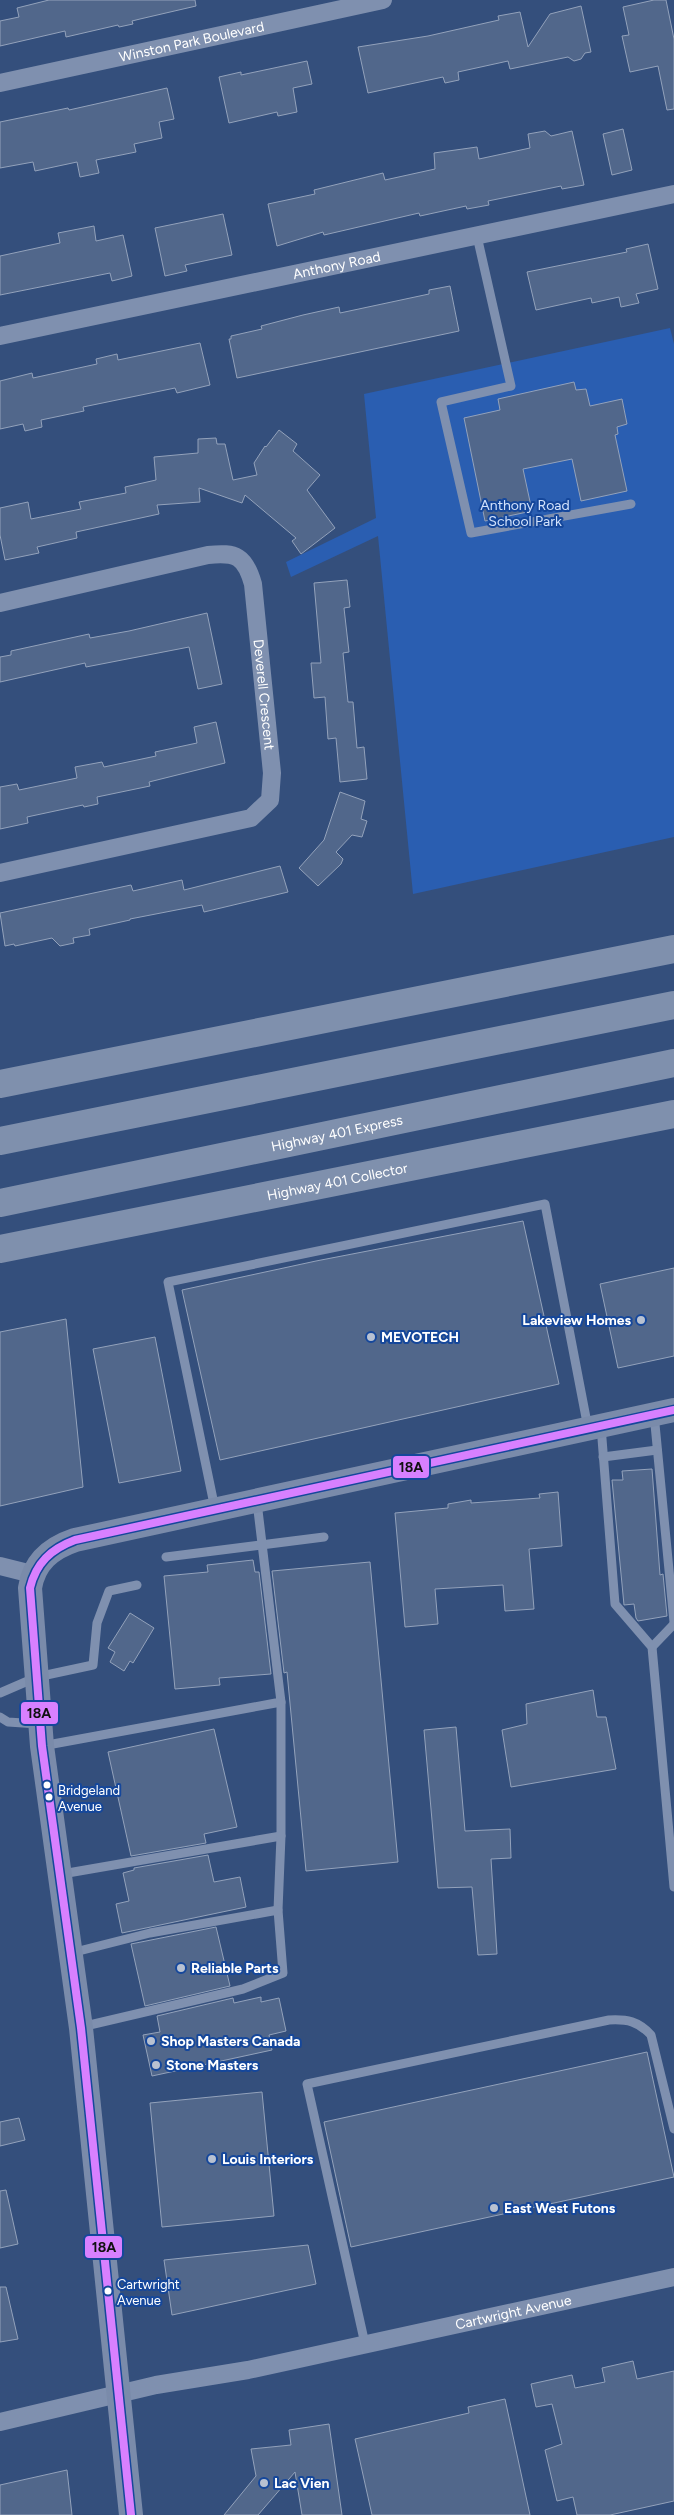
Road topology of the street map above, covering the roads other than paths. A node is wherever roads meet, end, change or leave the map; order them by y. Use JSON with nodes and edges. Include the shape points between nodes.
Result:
{"nodes":[{"id":1,"x":383,"y":0,"type":"edge"},
{"id":2,"x":0,"y":83,"type":"edge"},
{"id":3,"x":674,"y":194,"type":"edge"},
{"id":4,"x":477,"y":236,"type":"junction"},
{"id":5,"x":0,"y":336,"type":"edge"},
{"id":6,"x":631,"y":504,"type":"dead end"},
{"id":7,"x":0,"y":603,"type":"edge"},
{"id":8,"x":0,"y":873,"type":"edge"},
{"id":9,"x":674,"y":949,"type":"edge"},
{"id":10,"x":674,"y":1005,"type":"edge"},
{"id":11,"x":674,"y":1063,"type":"edge"},
{"id":12,"x":0,"y":1084,"type":"edge"},
{"id":13,"x":674,"y":1114,"type":"edge"},
{"id":14,"x":0,"y":1141,"type":"edge"},
{"id":15,"x":0,"y":1203,"type":"edge"},
{"id":16,"x":0,"y":1249,"type":"edge"},
{"id":17,"x":664,"y":1412,"type":"edge"},
{"id":18,"x":594,"y":1427,"type":"junction"},
{"id":19,"x":657,"y":1450,"type":"junction"},
{"id":20,"x":603,"y":1457,"type":"junction"},
{"id":21,"x":257,"y":1500,"type":"junction"},
{"id":22,"x":215,"y":1510,"type":"junction"},
{"id":23,"x":324,"y":1537,"type":"dead end"},
{"id":24,"x":262,"y":1545,"type":"junction"},
{"id":25,"x":166,"y":1557,"type":"dead end"},
{"id":26,"x":0,"y":1566,"type":"edge"},
{"id":27,"x":32,"y":1574,"type":"junction"},
{"id":28,"x":137,"y":1586,"type":"dead end"},
{"id":29,"x":674,"y":1623,"type":"edge"},
{"id":30,"x":652,"y":1647,"type":"junction"},
{"id":31,"x":36,"y":1677,"type":"junction"},
{"id":32,"x":0,"y":1693,"type":"edge"},
{"id":33,"x":280,"y":1702,"type":"junction"},
{"id":34,"x":0,"y":1717,"type":"edge"},
{"id":35,"x":41,"y":1735,"type":"junction"},
{"id":36,"x":281,"y":1836,"type":"junction"},
{"id":37,"x":60,"y":1874,"type":"junction"},
{"id":38,"x":674,"y":1887,"type":"edge"},
{"id":39,"x":278,"y":1910,"type":"junction"},
{"id":40,"x":71,"y":1954,"type":"junction"},
{"id":41,"x":81,"y":2028,"type":"junction"},
{"id":42,"x":674,"y":2129,"type":"edge"},
{"id":43,"x":674,"y":2277,"type":"edge"},
{"id":44,"x":365,"y":2344,"type":"junction"},
{"id":45,"x":120,"y":2393,"type":"junction"},
{"id":46,"x":0,"y":2422,"type":"edge"},
{"id":47,"x":131,"y":2515,"type":"edge"}],
"edges":[{"from":1,"to":2,"type":"street","name":"Winston Park Boulevard"},
{"from":3,"to":4,"type":"street","name":"Anthony Road"},
{"from":4,"to":5,"type":"street","name":"Anthony Road"},
{"from":4,"to":6,"type":"lane","via":[[511,386],[441,402],[471,533]]},
{"from":7,"to":8,"type":"street","name":"Deverell Crescent","via":[[208,555],[236,556],[248,566],[253,584],[272,773],[270,800],[251,818]]},
{"from":9,"to":12,"type":"highway"},
{"from":10,"to":14,"type":"highway"},
{"from":11,"to":15,"type":"highway","name":"Highway 401 Express"},
{"from":13,"to":16,"type":"highway","name":"Highway 401 Collector"},
{"from":17,"to":18,"type":"street"},
{"from":17,"to":19,"type":"lane"},
{"from":18,"to":20,"type":"lane"},
{"from":18,"to":21,"type":"street"},
{"from":18,"to":22,"type":"lane","via":[[545,1204],[168,1282]]},
{"from":19,"to":20,"type":"lane"},
{"from":19,"to":29,"type":"lane"},
{"from":20,"to":30,"type":"lane","via":[[615,1604]]},
{"from":21,"to":22,"type":"street"},
{"from":21,"to":24,"type":"lane"},
{"from":22,"to":27,"type":"street","via":[[75,1540],[43,1558]]},
{"from":23,"to":24,"type":"lane"},
{"from":24,"to":25,"type":"lane"},
{"from":24,"to":33,"type":"lane"},
{"from":26,"to":27,"type":"street"},
{"from":27,"to":31,"type":"street","via":[[30,1588]]},
{"from":28,"to":31,"type":"lane","via":[[109,1591],[97,1623],[93,1665]]},
{"from":29,"to":30,"type":"lane"},
{"from":30,"to":38,"type":"lane"},
{"from":31,"to":32,"type":"lane"},
{"from":31,"to":35,"type":"street"},
{"from":33,"to":35,"type":"lane"},
{"from":33,"to":36,"type":"lane"},
{"from":34,"to":35,"type":"lane"},
{"from":35,"to":37,"type":"street"},
{"from":36,"to":37,"type":"lane"},
{"from":36,"to":39,"type":"lane"},
{"from":37,"to":40,"type":"street"},
{"from":39,"to":40,"type":"lane","via":[[150,1934]]},
{"from":39,"to":41,"type":"lane","via":[[283,1973],[243,1989]]},
{"from":40,"to":41,"type":"street"},
{"from":41,"to":45,"type":"street"},
{"from":42,"to":44,"type":"lane","via":[[651,2034],[641,2024],[626,2019],[307,2084]]},
{"from":43,"to":44,"type":"street","name":"Cartwright Avenue"},
{"from":44,"to":45,"type":"street","name":"Cartwright Avenue","via":[[248,2370]]},
{"from":45,"to":46,"type":"street","name":"Cartwright Avenue"},
{"from":45,"to":47,"type":"street"}]}
